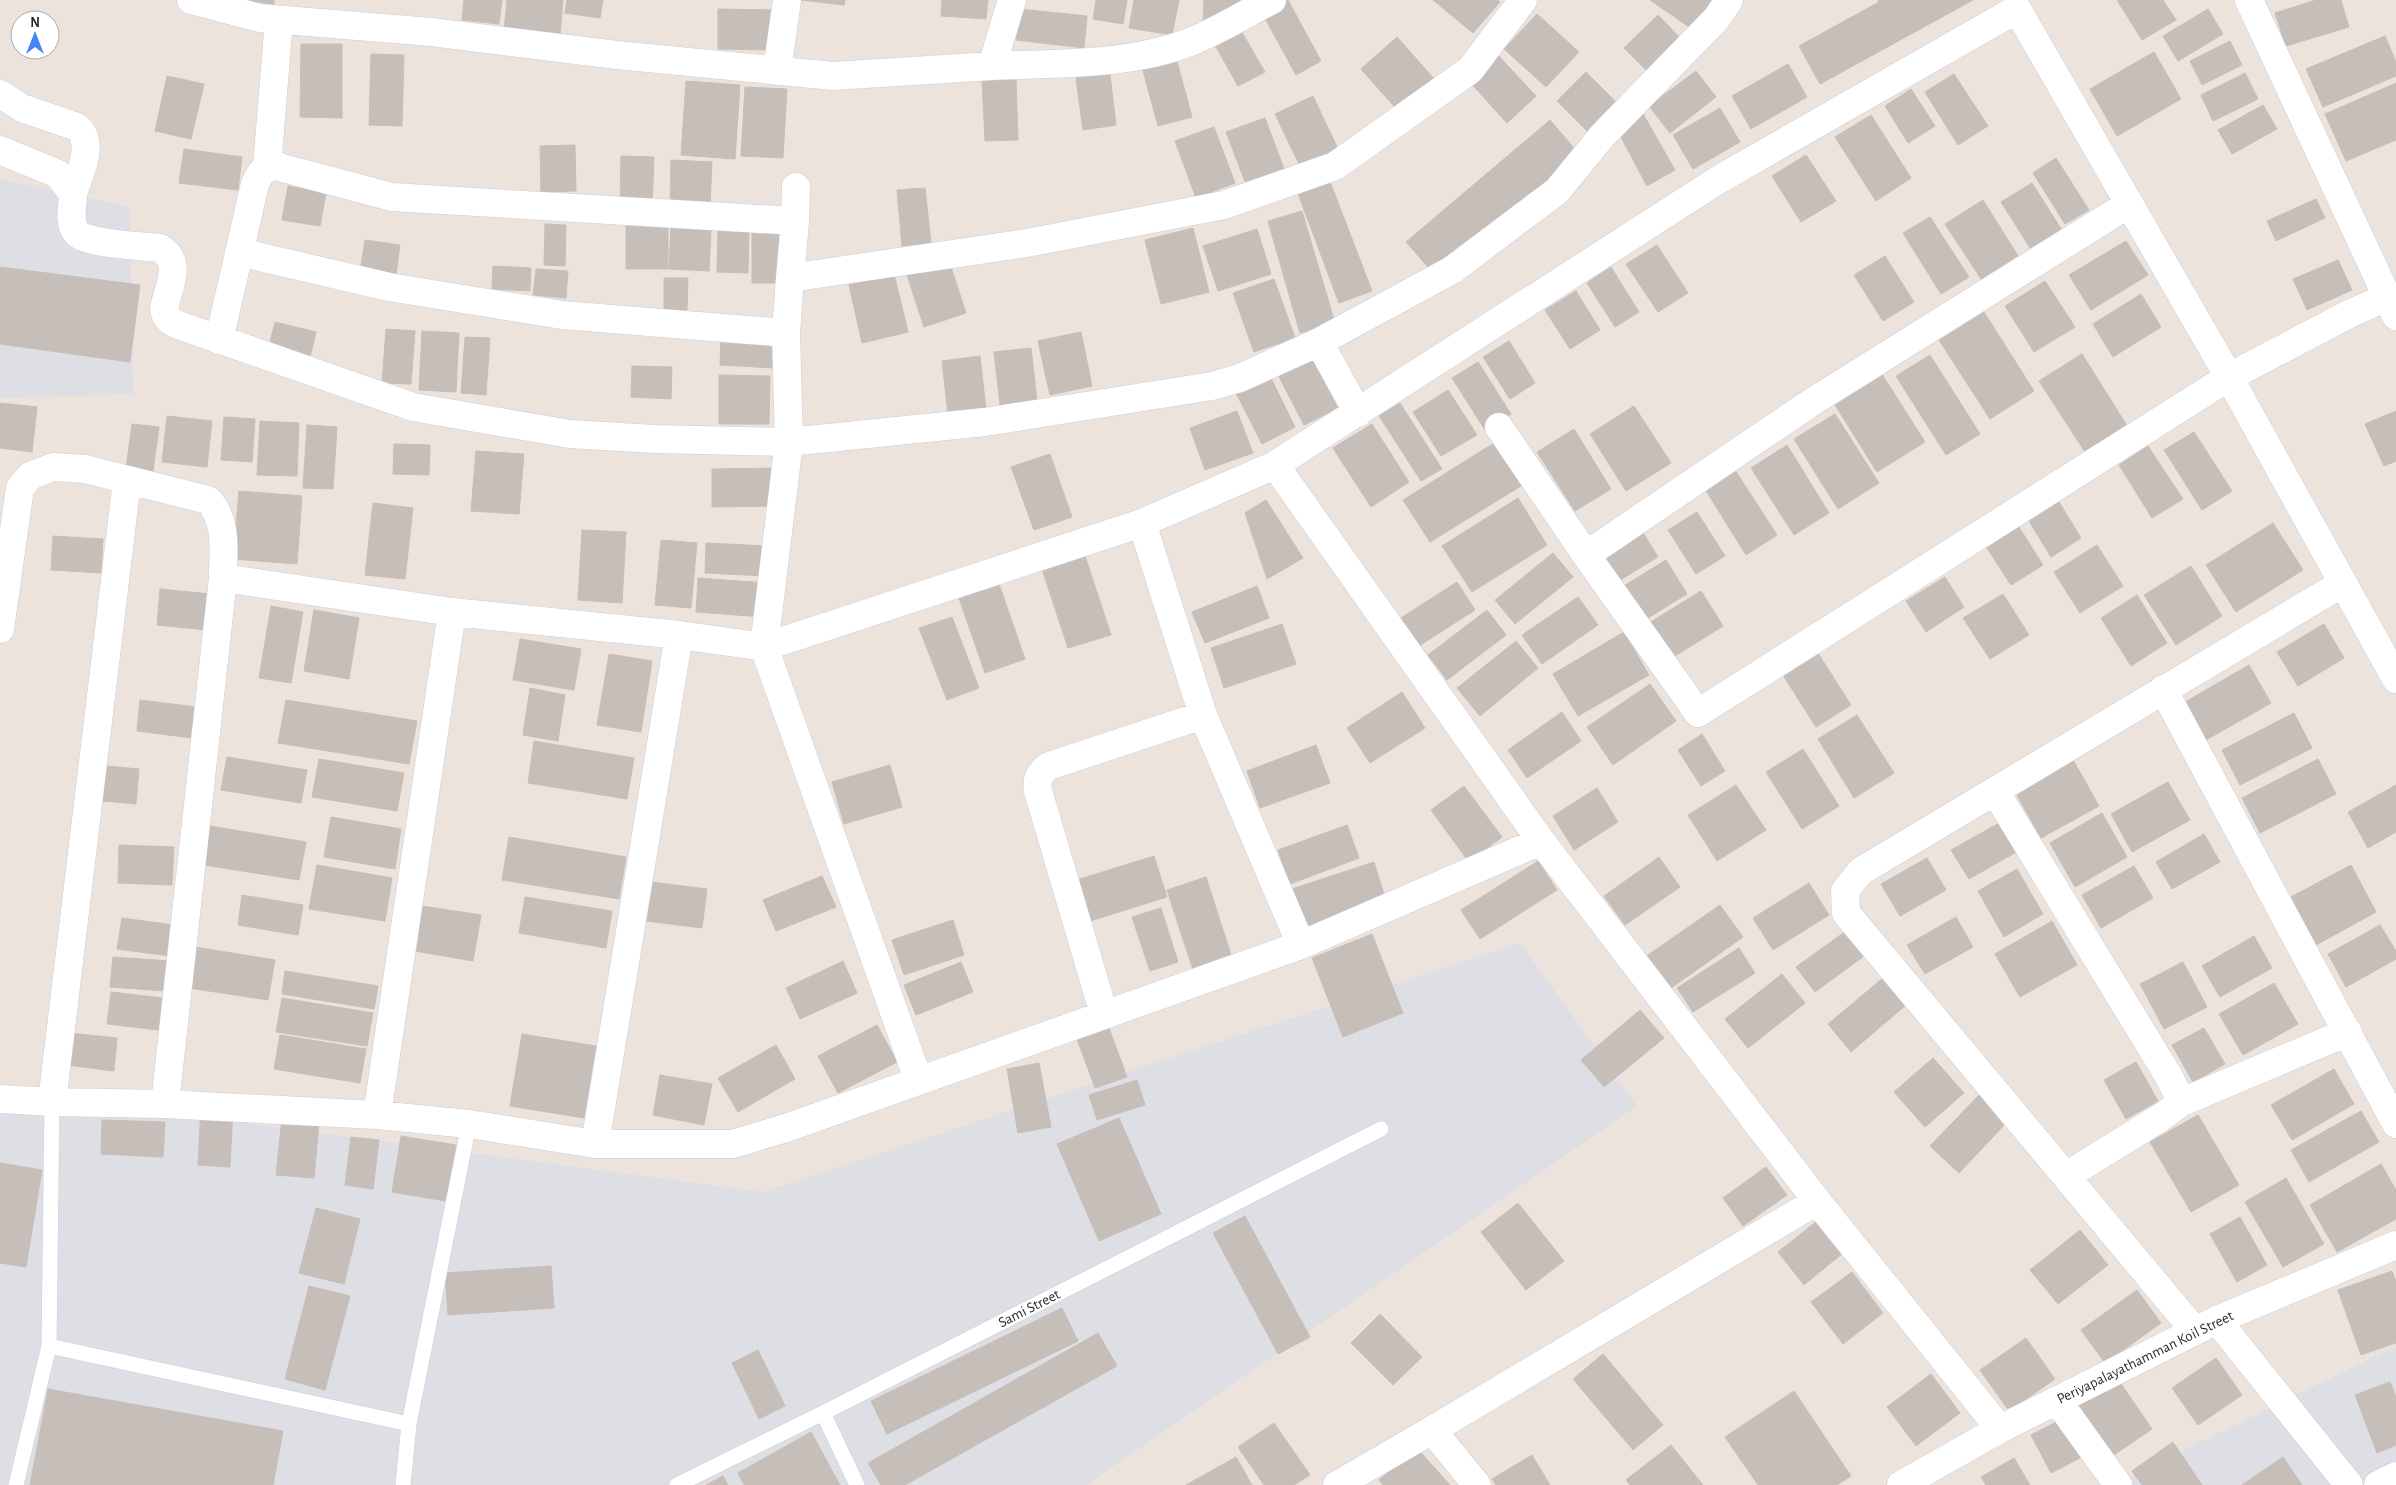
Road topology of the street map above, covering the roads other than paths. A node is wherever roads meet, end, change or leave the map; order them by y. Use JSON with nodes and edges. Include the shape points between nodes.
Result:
{"nodes":[{"id":1,"x":191,"y":0,"type":"edge"},
{"id":2,"x":787,"y":0,"type":"edge"},
{"id":3,"x":1012,"y":0,"type":"edge"},
{"id":4,"x":1272,"y":0,"type":"edge"},
{"id":5,"x":1523,"y":0,"type":"edge"},
{"id":6,"x":1729,"y":0,"type":"edge"},
{"id":7,"x":2248,"y":0,"type":"edge"},
{"id":8,"x":2015,"y":5,"type":"edge"},
{"id":9,"x":279,"y":20,"type":"junction"},
{"id":10,"x":992,"y":66,"type":"junction"},
{"id":11,"x":777,"y":71,"type":"junction"},
{"id":12,"x":0,"y":94,"type":"edge"},
{"id":13,"x":0,"y":150,"type":"edge"},
{"id":14,"x":267,"y":167,"type":"junction"},
{"id":15,"x":796,"y":187,"type":"dead end"},
{"id":16,"x":73,"y":194,"type":"junction"},
{"id":17,"x":2129,"y":204,"type":"junction"},
{"id":18,"x":795,"y":221,"type":"junction"},
{"id":19,"x":239,"y":252,"type":"junction"},
{"id":20,"x":790,"y":278,"type":"junction"},
{"id":21,"x":2392,"y":307,"type":"edge"},
{"id":22,"x":786,"y":333,"type":"junction"},
{"id":23,"x":219,"y":340,"type":"junction"},
{"id":24,"x":1319,"y":342,"type":"junction"},
{"id":25,"x":2229,"y":377,"type":"junction"},
{"id":26,"x":1358,"y":413,"type":"junction"},
{"id":27,"x":1499,"y":427,"type":"dead end"},
{"id":28,"x":789,"y":442,"type":"junction"},
{"id":29,"x":1275,"y":465,"type":"junction"},
{"id":30,"x":127,"y":481,"type":"junction"},
{"id":31,"x":1142,"y":523,"type":"junction"},
{"id":32,"x":1586,"y":555,"type":"junction"},
{"id":33,"x":223,"y":578,"type":"junction"},
{"id":34,"x":2343,"y":583,"type":"junction"},
{"id":35,"x":452,"y":612,"type":"junction"},
{"id":36,"x":0,"y":630,"type":"edge"},
{"id":37,"x":679,"y":635,"type":"junction"},
{"id":38,"x":764,"y":647,"type":"junction"},
{"id":39,"x":2396,"y":679,"type":"edge"},
{"id":40,"x":2163,"y":689,"type":"junction"},
{"id":41,"x":1203,"y":714,"type":"junction"},
{"id":42,"x":1995,"y":791,"type":"junction"},
{"id":43,"x":1541,"y":841,"type":"junction"},
{"id":44,"x":1301,"y":944,"type":"junction"},
{"id":45,"x":1104,"y":1014,"type":"junction"},
{"id":46,"x":2348,"y":1032,"type":"junction"},
{"id":47,"x":918,"y":1079,"type":"junction"},
{"id":48,"x":0,"y":1099,"type":"edge"},
{"id":49,"x":52,"y":1102,"type":"junction"},
{"id":50,"x":2182,"y":1102,"type":"junction"},
{"id":51,"x":165,"y":1104,"type":"junction"},
{"id":52,"x":377,"y":1115,"type":"junction"},
{"id":53,"x":469,"y":1124,"type":"junction"},
{"id":54,"x":2396,"y":1124,"type":"edge"},
{"id":55,"x":1381,"y":1130,"type":"dead end"},
{"id":56,"x":595,"y":1144,"type":"junction"},
{"id":57,"x":2066,"y":1176,"type":"junction"},
{"id":58,"x":1817,"y":1201,"type":"junction"},
{"id":59,"x":2396,"y":1244,"type":"edge"},
{"id":60,"x":2206,"y":1325,"type":"junction"},
{"id":61,"x":49,"y":1346,"type":"junction"},
{"id":62,"x":2057,"y":1400,"type":"junction"},
{"id":63,"x":823,"y":1413,"type":"junction"},
{"id":64,"x":409,"y":1424,"type":"junction"},
{"id":65,"x":2000,"y":1429,"type":"junction"},
{"id":66,"x":1432,"y":1430,"type":"junction"},
{"id":67,"x":2396,"y":1476,"type":"edge"},
{"id":68,"x":16,"y":1485,"type":"edge"},
{"id":69,"x":403,"y":1485,"type":"edge"},
{"id":70,"x":677,"y":1485,"type":"edge"},
{"id":71,"x":857,"y":1485,"type":"edge"},
{"id":72,"x":1337,"y":1485,"type":"edge"},
{"id":73,"x":1477,"y":1485,"type":"edge"},
{"id":74,"x":1901,"y":1485,"type":"edge"},
{"id":75,"x":2118,"y":1485,"type":"edge"},
{"id":76,"x":2349,"y":1485,"type":"edge"},
{"id":77,"x":2378,"y":1485,"type":"edge"}],
"edges":[{"from":1,"to":9,"type":"street"},
{"from":2,"to":11,"type":"street"},
{"from":3,"to":10,"type":"street"},
{"from":4,"to":10,"type":"street","via":[[1195,40],[1154,53],[1105,60]]},
{"from":5,"to":20,"type":"street","via":[[1470,70],[1336,166],[1224,205],[1027,243]]},
{"from":6,"to":24,"type":"street","via":[[1717,18],[1602,136],[1557,191],[1452,270]]},
{"from":7,"to":21,"type":"street"},
{"from":8,"to":17,"type":"street"},
{"from":8,"to":26,"type":"street","via":[[1718,180]]},
{"from":9,"to":11,"type":"street","via":[[431,32]]},
{"from":9,"to":14,"type":"street"},
{"from":10,"to":11,"type":"street","via":[[832,76]]},
{"from":12,"to":16,"type":"street","via":[[22,108],[77,127],[84,133],[87,149]]},
{"from":13,"to":16,"type":"street","via":[[58,174]]},
{"from":14,"to":18,"type":"street","via":[[275,166],[392,197]]},
{"from":14,"to":19,"type":"street","via":[[260,172],[255,184]]},
{"from":15,"to":18,"type":"street"},
{"from":16,"to":23,"type":"street","via":[[71,222],[76,234],[88,240],[160,248],[169,254],[174,266],[165,315],[168,320]]},
{"from":17,"to":25,"type":"street"},
{"from":17,"to":32,"type":"street","via":[[1812,402]]},
{"from":18,"to":20,"type":"street"},
{"from":19,"to":22,"type":"street","via":[[389,287],[562,315]]},
{"from":19,"to":23,"type":"street"},
{"from":20,"to":22,"type":"street"},
{"from":21,"to":25,"type":"street","via":[[2349,314]]},
{"from":22,"to":28,"type":"street"},
{"from":23,"to":28,"type":"street","via":[[412,407],[570,434]]},
{"from":24,"to":26,"type":"street"},
{"from":24,"to":28,"type":"street","via":[[1240,378],[1212,386],[985,422]]},
{"from":25,"to":32,"type":"street","via":[[1698,713]]},
{"from":25,"to":34,"type":"street"},
{"from":26,"to":29,"type":"street"},
{"from":27,"to":32,"type":"street"},
{"from":28,"to":38,"type":"street"},
{"from":29,"to":31,"type":"street"},
{"from":29,"to":43,"type":"street"},
{"from":30,"to":33,"type":"street","via":[[208,500],[217,509],[223,527]]},
{"from":30,"to":36,"type":"street","via":[[85,469],[53,467],[30,476],[20,488]]},
{"from":30,"to":49,"type":"street"},
{"from":31,"to":38,"type":"street"},
{"from":31,"to":41,"type":"street"},
{"from":33,"to":35,"type":"street"},
{"from":33,"to":51,"type":"street"},
{"from":34,"to":39,"type":"street"},
{"from":34,"to":40,"type":"street"},
{"from":35,"to":37,"type":"street"},
{"from":35,"to":52,"type":"street"},
{"from":37,"to":38,"type":"street"},
{"from":37,"to":56,"type":"street"},
{"from":38,"to":47,"type":"street"},
{"from":40,"to":42,"type":"street"},
{"from":40,"to":46,"type":"street"},
{"from":41,"to":44,"type":"street"},
{"from":41,"to":45,"type":"street","via":[[1049,766],[1036,781]]},
{"from":42,"to":50,"type":"street"},
{"from":42,"to":57,"type":"street","via":[[1861,871],[1845,891],[1846,913]]},
{"from":43,"to":44,"type":"street"},
{"from":43,"to":58,"type":"street"},
{"from":44,"to":45,"type":"street"},
{"from":45,"to":47,"type":"street"},
{"from":46,"to":50,"type":"street"},
{"from":46,"to":54,"type":"street"},
{"from":47,"to":56,"type":"street","via":[[786,1128],[732,1144]]},
{"from":48,"to":49,"type":"street"},
{"from":49,"to":51,"type":"street"},
{"from":49,"to":61,"type":"lane"},
{"from":50,"to":57,"type":"street"},
{"from":51,"to":52,"type":"street"},
{"from":52,"to":53,"type":"street"},
{"from":53,"to":56,"type":"street"},
{"from":53,"to":64,"type":"lane"},
{"from":55,"to":63,"type":"lane","name":"Sami Street"},
{"from":57,"to":60,"type":"street"},
{"from":58,"to":65,"type":"street"},
{"from":58,"to":66,"type":"street"},
{"from":59,"to":60,"type":"street","name":"Periyapalayathamman Koil Street"},
{"from":60,"to":62,"type":"street","name":"Periyapalayathamman Koil Street"},
{"from":60,"to":76,"type":"street"},
{"from":61,"to":64,"type":"lane"},
{"from":61,"to":68,"type":"lane"},
{"from":62,"to":65,"type":"street","name":"Periyapalayathamman Koil Street"},
{"from":62,"to":75,"type":"street"},
{"from":63,"to":70,"type":"lane","name":"Sami Street"},
{"from":63,"to":71,"type":"lane"},
{"from":64,"to":69,"type":"lane"},
{"from":65,"to":74,"type":"street","name":"Periyapalayathamman Koil Street"},
{"from":66,"to":72,"type":"street"},
{"from":66,"to":73,"type":"street"},
{"from":67,"to":77,"type":"street"}]}
